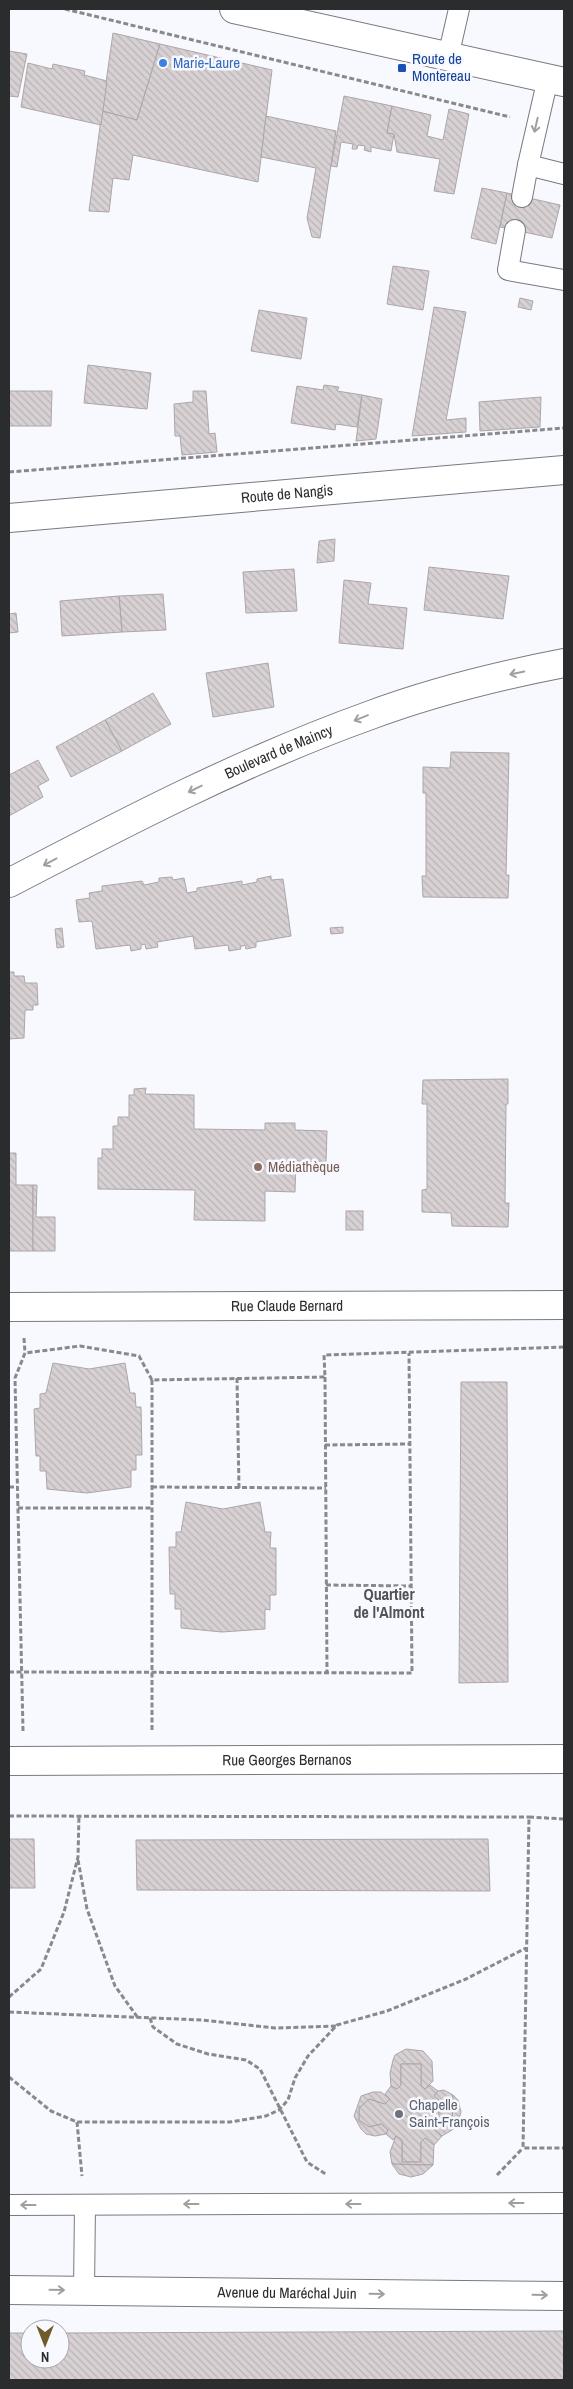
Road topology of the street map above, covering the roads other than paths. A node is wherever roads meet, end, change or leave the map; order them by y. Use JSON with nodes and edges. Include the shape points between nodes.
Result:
{"nodes":[{"id":1,"x":234,"y":9,"type":"edge"},
{"id":2,"x":459,"y":9,"type":"edge"},
{"id":3,"x":448,"y":58,"type":"junction"},
{"id":4,"x":556,"y":80,"type":"edge"},
{"id":5,"x":528,"y":165,"type":"junction"},
{"id":6,"x":564,"y":174,"type":"edge"},
{"id":7,"x":522,"y":196,"type":"dead end"},
{"id":8,"x":515,"y":230,"type":"dead end"},
{"id":9,"x":564,"y":280,"type":"edge"},
{"id":10,"x":564,"y":470,"type":"edge"},
{"id":11,"x":9,"y":518,"type":"edge"},
{"id":12,"x":564,"y":663,"type":"edge"},
{"id":13,"x":9,"y":883,"type":"edge"},
{"id":14,"x":564,"y":1305,"type":"edge"},
{"id":15,"x":9,"y":1307,"type":"edge"},
{"id":16,"x":564,"y":1759,"type":"edge"},
{"id":17,"x":9,"y":1761,"type":"edge"},
{"id":18,"x":564,"y":2203,"type":"edge"},
{"id":19,"x":85,"y":2204,"type":"junction"},
{"id":20,"x":9,"y":2205,"type":"edge"},
{"id":21,"x":9,"y":2290,"type":"edge"},
{"id":22,"x":84,"y":2291,"type":"junction"},
{"id":23,"x":564,"y":2296,"type":"edge"}],
"edges":[{"from":1,"to":3,"type":"street"},
{"from":2,"to":3,"type":"lane"},
{"from":3,"to":4,"type":"street"},
{"from":4,"to":5,"type":"lane","one_way":true,"via":[[537,123]]},
{"from":5,"to":6,"type":"lane"},
{"from":5,"to":7,"type":"lane"},
{"from":8,"to":9,"type":"lane","via":[[508,270]]},
{"from":10,"to":11,"type":"street","name":"Route de Nangis"},
{"from":12,"to":13,"type":"street","name":"Boulevard de Maincy","one_way":true,"via":[[490,678],[358,719],[244,765]]},
{"from":14,"to":15,"type":"street","name":"Rue Claude Bernard"},
{"from":16,"to":17,"type":"street","name":"Rue Georges Bernanos"},
{"from":18,"to":19,"type":"lane","one_way":true},
{"from":19,"to":20,"type":"lane","one_way":true},
{"from":19,"to":22,"type":"lane"},
{"from":21,"to":22,"type":"street","name":"Avenue du Maréchal Juin","one_way":true},
{"from":22,"to":23,"type":"street","name":"Avenue du Maréchal Juin","one_way":true}]}
